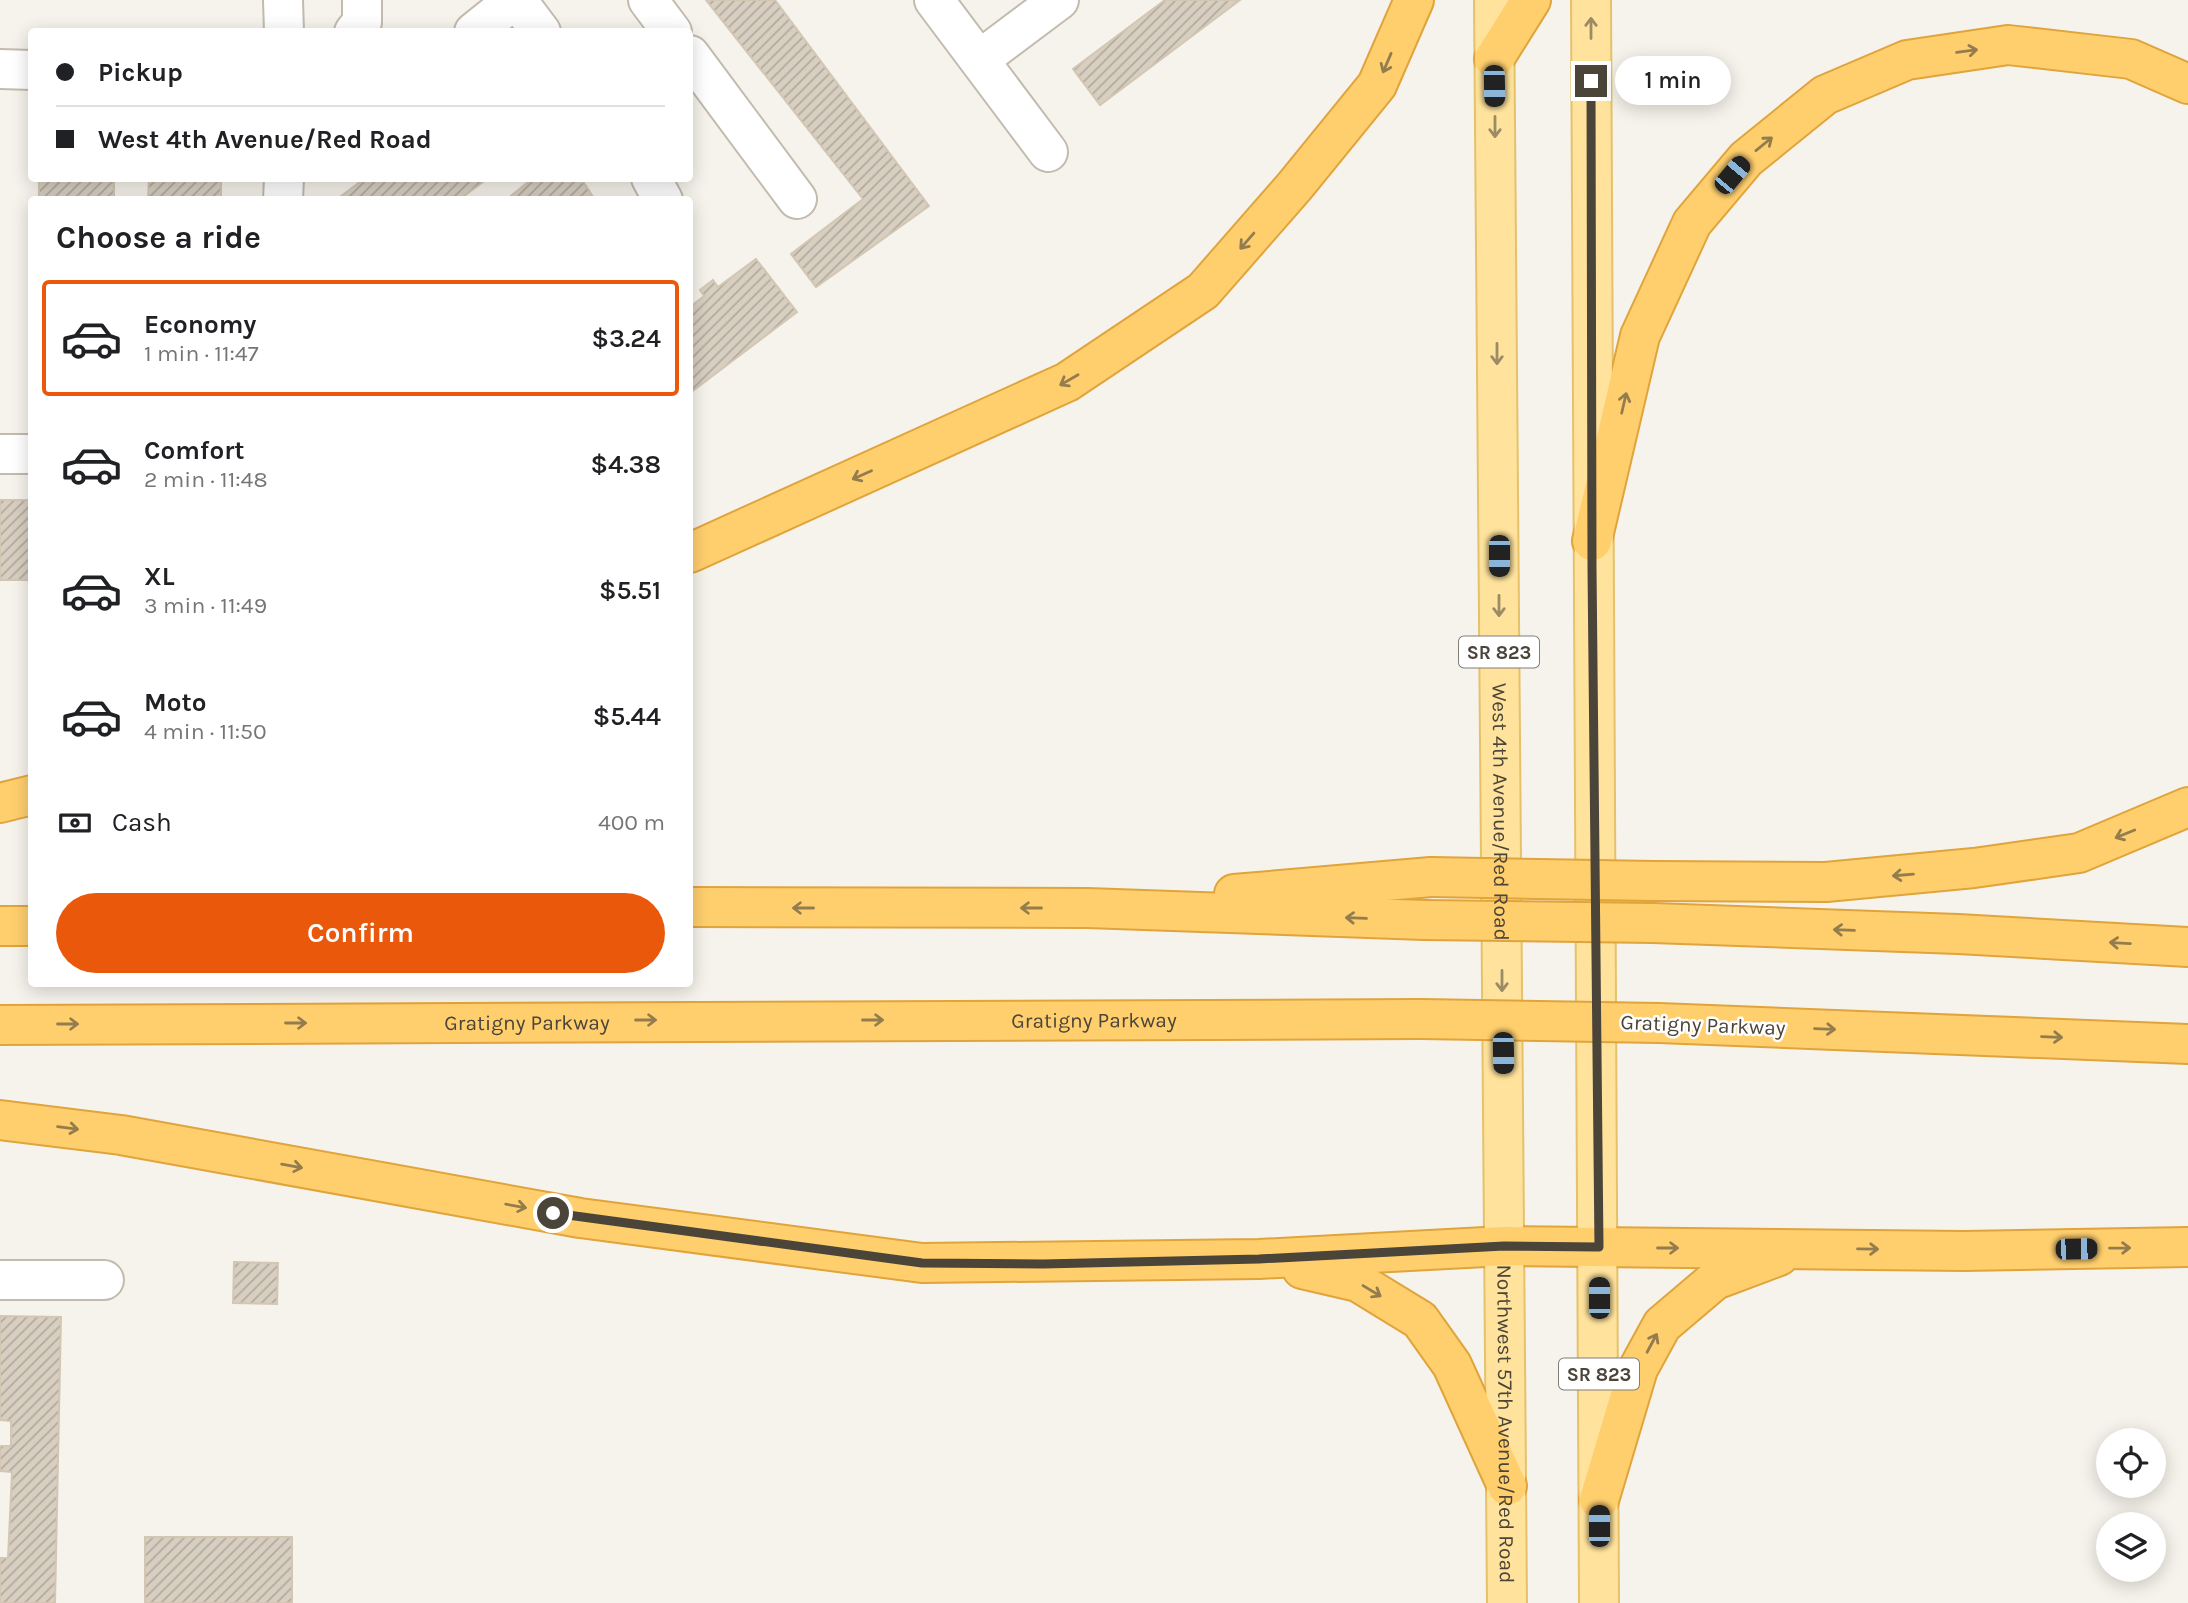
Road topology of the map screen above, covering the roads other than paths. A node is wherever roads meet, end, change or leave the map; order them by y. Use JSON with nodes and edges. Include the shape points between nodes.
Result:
{"nodes":[{"id":1,"x":284,"y":0,"type":"edge"},
{"id":2,"x":362,"y":0,"type":"edge"},
{"id":3,"x":515,"y":0,"type":"edge"},
{"id":4,"x":648,"y":0,"type":"edge"},
{"id":5,"x":934,"y":0,"type":"edge"},
{"id":6,"x":1059,"y":0,"type":"edge"},
{"id":7,"x":1414,"y":0,"type":"edge"},
{"id":8,"x":1494,"y":0,"type":"edge"},
{"id":9,"x":1531,"y":0,"type":"edge"},
{"id":10,"x":1591,"y":0,"type":"edge"},
{"id":11,"x":284,"y":28,"type":"edge"},
{"id":12,"x":357,"y":28,"type":"edge"},
{"id":13,"x":479,"y":28,"type":"edge"},
{"id":14,"x":538,"y":28,"type":"edge"},
{"id":15,"x":668,"y":28,"type":"edge"},
{"id":16,"x":693,"y":59,"type":"edge"},
{"id":17,"x":1494,"y":59,"type":"junction"},
{"id":18,"x":979,"y":60,"type":"junction"},
{"id":19,"x":0,"y":69,"type":"edge"},
{"id":20,"x":28,"y":70,"type":"edge"},
{"id":21,"x":2188,"y":83,"type":"edge"},
{"id":22,"x":1048,"y":152,"type":"dead end"},
{"id":23,"x":797,"y":199,"type":"dead end"},
{"id":24,"x":0,"y":454,"type":"edge"},
{"id":25,"x":28,"y":454,"type":"edge"},
{"id":26,"x":1592,"y":541,"type":"junction"},
{"id":27,"x":693,"y":552,"type":"edge"},
{"id":28,"x":28,"y":796,"type":"edge"},
{"id":29,"x":0,"y":803,"type":"edge"},
{"id":30,"x":2188,"y":807,"type":"edge"},
{"id":31,"x":693,"y":907,"type":"edge"},
{"id":32,"x":1087,"y":908,"type":"junction"},
{"id":33,"x":0,"y":926,"type":"edge"},
{"id":34,"x":28,"y":926,"type":"edge"},
{"id":35,"x":2188,"y":947,"type":"edge"},
{"id":36,"x":0,"y":1025,"type":"edge"},
{"id":37,"x":2188,"y":1044,"type":"edge"},
{"id":38,"x":0,"y":1121,"type":"edge"},
{"id":39,"x":1504,"y":1246,"type":"junction"},
{"id":40,"x":1599,"y":1247,"type":"junction"},
{"id":41,"x":2188,"y":1247,"type":"edge"},
{"id":42,"x":1800,"y":1248,"type":"junction"},
{"id":43,"x":1259,"y":1259,"type":"junction"},
{"id":44,"x":0,"y":1280,"type":"edge"},
{"id":45,"x":104,"y":1280,"type":"dead end"},
{"id":46,"x":1507,"y":1486,"type":"junction"},
{"id":47,"x":1599,"y":1500,"type":"junction"},
{"id":48,"x":1507,"y":1603,"type":"edge"},
{"id":49,"x":1599,"y":1603,"type":"edge"}],
"edges":[{"from":1,"to":11,"type":"street"},
{"from":2,"to":12,"type":"street","via":[[362,22]]},
{"from":3,"to":13,"type":"street"},
{"from":3,"to":14,"type":"street"},
{"from":4,"to":15,"type":"street"},
{"from":5,"to":18,"type":"street"},
{"from":6,"to":18,"type":"street"},
{"from":7,"to":27,"type":"highway","one_way":true,"via":[[1377,85],[1203,291],[1067,382]]},
{"from":8,"to":17,"type":"main road","name":"West 4th Avenue/Red Road","number":"SR 823"},
{"from":9,"to":17,"type":"highway"},
{"from":26,"to":10,"type":"main road","number":"SR 823","one_way":true},
{"from":16,"to":23,"type":"street"},
{"from":17,"to":39,"type":"main road","name":"West 4th Avenue/Red Road","number":"SR 823","one_way":true},
{"from":18,"to":22,"type":"street"},
{"from":19,"to":20,"type":"street"},
{"from":26,"to":21,"type":"highway","one_way":true,"via":[[1640,335],[1692,223],[1746,159],[1825,95],[1907,60],[2008,45],[2131,59]]},
{"from":24,"to":25,"type":"street"},
{"from":26,"to":40,"type":"main road","number":"SR 823"},
{"from":28,"to":29,"type":"highway"},
{"from":30,"to":32,"type":"highway","one_way":true,"bridge":true,"via":[[2079,853],[1826,882],[1431,877]]},
{"from":32,"to":31,"type":"highway","one_way":true},
{"from":35,"to":32,"type":"highway","one_way":true,"bridge":true,"via":[[1653,923]]},
{"from":33,"to":34,"type":"highway"},
{"from":36,"to":37,"type":"highway","name":"Gratigny Parkway","one_way":true,"bridge":true,"via":[[1421,1019],[1659,1023]]},
{"from":38,"to":43,"type":"highway","one_way":true,"via":[[121,1135],[580,1218],[922,1263]]},
{"from":39,"to":40,"type":"highway"},
{"from":39,"to":43,"type":"highway"},
{"from":39,"to":46,"type":"main road","name":"Northwest 57th Avenue/Red Road","number":"SR 823"},
{"from":40,"to":42,"type":"highway","one_way":true},
{"from":40,"to":47,"type":"main road","number":"SR 823"},
{"from":42,"to":41,"type":"highway","one_way":true},
{"from":47,"to":42,"type":"highway","one_way":true,"via":[[1638,1369],[1661,1325],[1715,1280]]},
{"from":43,"to":46,"type":"highway","one_way":true,"via":[[1358,1282],[1420,1320],[1452,1365]]},
{"from":44,"to":45,"type":"street"},
{"from":46,"to":48,"type":"main road","name":"Northwest 57th Avenue/Red Road","number":"SR 823"},
{"from":47,"to":49,"type":"main road","number":"SR 823"}]}
